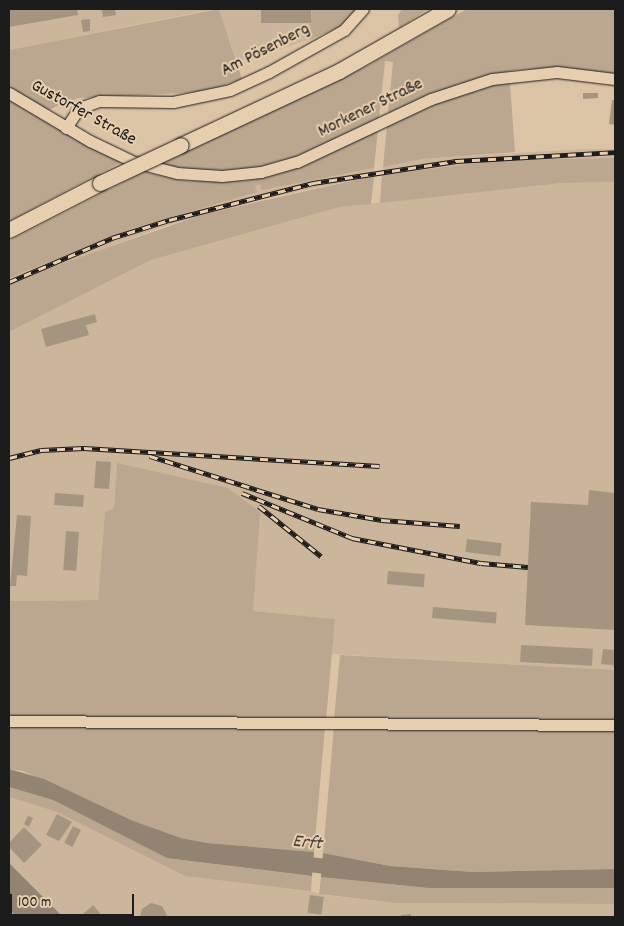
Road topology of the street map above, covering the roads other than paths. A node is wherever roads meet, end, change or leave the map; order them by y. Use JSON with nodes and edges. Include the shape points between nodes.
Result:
{"nodes":[{"id":1,"x":363,"y":9,"type":"edge"},
{"id":2,"x":448,"y":9,"type":"edge"},
{"id":3,"x":615,"y":79,"type":"edge"},
{"id":4,"x":9,"y":93,"type":"edge"},
{"id":5,"x":66,"y":128,"type":"junction"},
{"id":6,"x":142,"y":165,"type":"joint"},
{"id":7,"x":9,"y":230,"type":"edge"},
{"id":8,"x":9,"y":721,"type":"edge"},
{"id":9,"x":615,"y":725,"type":"edge"}],
"edges":[{"from":1,"to":5,"type":"street","name":"Am Pösenberg","via":[[340,32],[230,90],[173,102],[98,100],[79,108]]},
{"from":2,"to":7,"type":"main road","bridge":true,"via":[[339,71],[100,183]]},
{"from":3,"to":6,"type":"street","name":"Morkener Straße","via":[[548,72],[481,82],[431,99],[308,158],[253,173],[199,175]]},
{"from":4,"to":5,"type":"street","name":"Gustorfer Straße"},
{"from":5,"to":6,"type":"street","name":"Gustorfer Straße"},
{"from":8,"to":9,"type":"street"}]}
